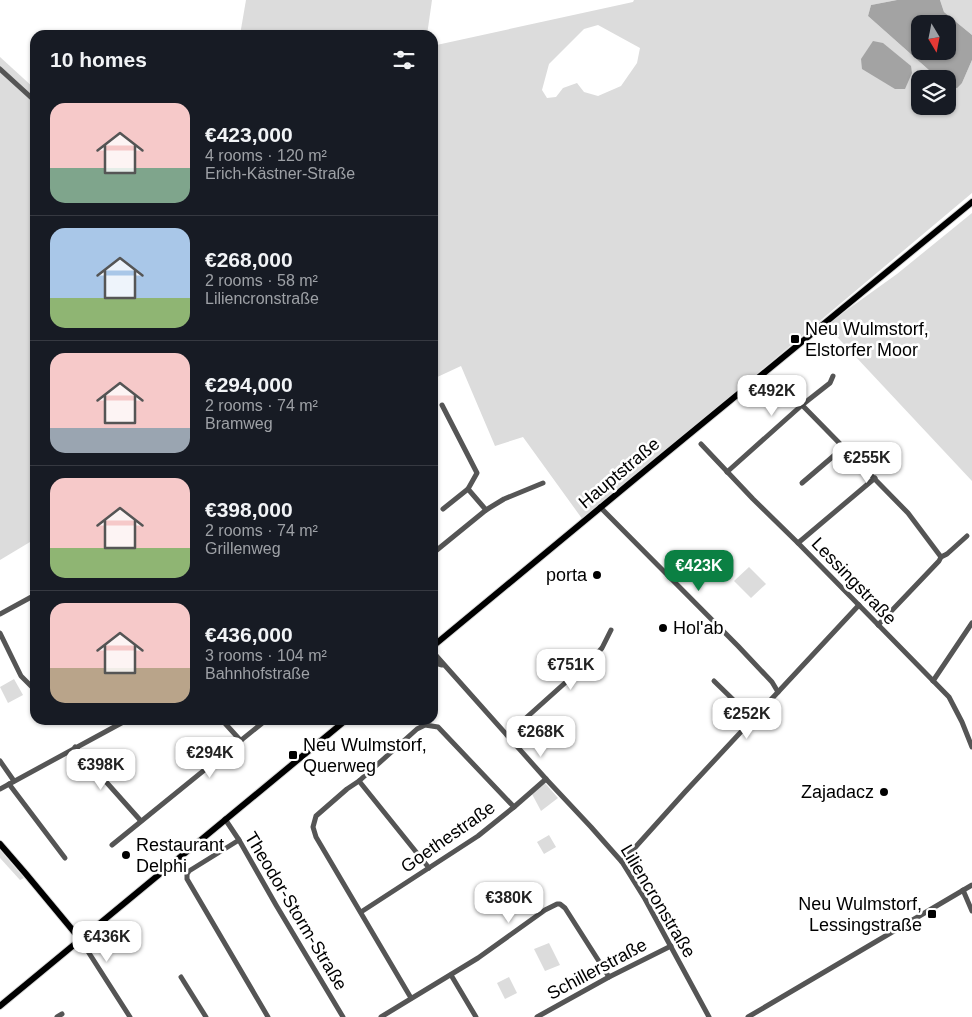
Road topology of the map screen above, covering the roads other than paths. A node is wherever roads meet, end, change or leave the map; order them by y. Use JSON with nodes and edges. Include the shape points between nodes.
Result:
{"nodes":[{"id":1,"x":0,"y":69,"type":"edge"},
{"id":2,"x":30,"y":96,"type":"edge"},
{"id":3,"x":972,"y":202,"type":"edge"},
{"id":4,"x":833,"y":376,"type":"dead end"},
{"id":5,"x":802,"y":404,"type":"junction"},
{"id":6,"x":442,"y":405,"type":"dead end"},
{"id":7,"x":701,"y":444,"type":"dead end"},
{"id":8,"x":844,"y":447,"type":"junction"},
{"id":9,"x":727,"y":472,"type":"junction"},
{"id":10,"x":874,"y":478,"type":"junction"},
{"id":11,"x":544,"y":483,"type":"dead end"},
{"id":12,"x":802,"y":483,"type":"dead end"},
{"id":13,"x":468,"y":489,"type":"junction"},
{"id":14,"x":600,"y":507,"type":"junction"},
{"id":15,"x":443,"y":509,"type":"dead end"},
{"id":16,"x":486,"y":510,"type":"junction"},
{"id":17,"x":967,"y":536,"type":"dead end"},
{"id":18,"x":798,"y":543,"type":"junction"},
{"id":19,"x":438,"y":549,"type":"edge"},
{"id":20,"x":941,"y":557,"type":"junction"},
{"id":21,"x":30,"y":598,"type":"edge"},
{"id":22,"x":858,"y":605,"type":"junction"},
{"id":23,"x":0,"y":614,"type":"edge"},
{"id":24,"x":972,"y":623,"type":"edge"},
{"id":25,"x":878,"y":625,"type":"junction"},
{"id":26,"x":611,"y":630,"type":"dead end"},
{"id":27,"x":0,"y":632,"type":"edge"},
{"id":28,"x":438,"y":643,"type":"edge"},
{"id":29,"x":438,"y":658,"type":"edge"},
{"id":30,"x":438,"y":664,"type":"edge"},
{"id":31,"x":445,"y":666,"type":"junction"},
{"id":32,"x":714,"y":681,"type":"dead end"},
{"id":33,"x":933,"y":681,"type":"junction"},
{"id":34,"x":30,"y":684,"type":"edge"},
{"id":35,"x":778,"y":692,"type":"junction"},
{"id":36,"x":753,"y":719,"type":"junction"},
{"id":37,"x":117,"y":725,"type":"edge"},
{"id":38,"x":227,"y":725,"type":"edge"},
{"id":39,"x":260,"y":725,"type":"edge"},
{"id":40,"x":340,"y":725,"type":"edge"},
{"id":41,"x":423,"y":725,"type":"edge"},
{"id":42,"x":432,"y":725,"type":"edge"},
{"id":43,"x":507,"y":735,"type":"junction"},
{"id":44,"x":241,"y":741,"type":"junction"},
{"id":45,"x":75,"y":747,"type":"junction"},
{"id":46,"x":972,"y":747,"type":"edge"},
{"id":47,"x":0,"y":761,"type":"edge"},
{"id":48,"x":546,"y":779,"type":"junction"},
{"id":49,"x":359,"y":781,"type":"junction"},
{"id":50,"x":12,"y":782,"type":"junction"},
{"id":51,"x":0,"y":789,"type":"edge"},
{"id":52,"x":514,"y":807,"type":"junction"},
{"id":53,"x":225,"y":819,"type":"junction"},
{"id":54,"x":141,"y":821,"type":"junction"},
{"id":55,"x":239,"y":840,"type":"junction"},
{"id":56,"x":0,"y":844,"type":"edge"},
{"id":57,"x":112,"y":845,"type":"dead end"},
{"id":58,"x":66,"y":858,"type":"dead end"},
{"id":59,"x":622,"y":862,"type":"junction"},
{"id":60,"x":429,"y":868,"type":"junction"},
{"id":61,"x":972,"y":885,"type":"edge"},
{"id":62,"x":964,"y":890,"type":"junction"},
{"id":63,"x":972,"y":911,"type":"edge"},
{"id":64,"x":361,"y":912,"type":"junction"},
{"id":65,"x":80,"y":939,"type":"junction"},
{"id":66,"x":671,"y":946,"type":"junction"},
{"id":67,"x":451,"y":975,"type":"junction"},
{"id":68,"x":182,"y":976,"type":"dead end"},
{"id":69,"x":609,"y":977,"type":"junction"},
{"id":70,"x":411,"y":998,"type":"junction"},
{"id":71,"x":0,"y":1006,"type":"edge"},
{"id":72,"x":130,"y":1017,"type":"edge"},
{"id":73,"x":206,"y":1017,"type":"edge"},
{"id":74,"x":268,"y":1017,"type":"edge"},
{"id":75,"x":343,"y":1017,"type":"edge"},
{"id":76,"x":381,"y":1017,"type":"edge"},
{"id":77,"x":476,"y":1017,"type":"edge"},
{"id":78,"x":537,"y":1017,"type":"edge"},
{"id":79,"x":709,"y":1017,"type":"edge"},
{"id":80,"x":748,"y":1017,"type":"edge"}],
"edges":[{"from":1,"to":2,"type":"street"},
{"from":3,"to":14,"type":"main road","name":"Hauptstraße"},
{"from":4,"to":5,"type":"street"},
{"from":5,"to":8,"type":"street"},
{"from":5,"to":9,"type":"street"},
{"from":6,"to":13,"type":"street","via":[[477,473]]},
{"from":7,"to":9,"type":"street","name":"Lessingstraße"},
{"from":8,"to":10,"type":"street"},
{"from":8,"to":12,"type":"street"},
{"from":9,"to":18,"type":"street","name":"Lessingstraße"},
{"from":10,"to":18,"type":"street"},
{"from":10,"to":20,"type":"street","via":[[908,514]]},
{"from":11,"to":16,"type":"street"},
{"from":13,"to":15,"type":"street"},
{"from":13,"to":16,"type":"street"},
{"from":14,"to":28,"type":"main road","name":"Hauptstraße"},
{"from":14,"to":35,"type":"street","via":[[738,646]]},
{"from":16,"to":19,"type":"street"},
{"from":17,"to":20,"type":"street"},
{"from":18,"to":22,"type":"street","name":"Lessingstraße"},
{"from":20,"to":25,"type":"street"},
{"from":21,"to":23,"type":"street"},
{"from":22,"to":25,"type":"street","name":"Lessingstraße"},
{"from":22,"to":35,"type":"street"},
{"from":24,"to":33,"type":"street"},
{"from":25,"to":33,"type":"street","name":"Lessingstraße"},
{"from":26,"to":43,"type":"street","via":[[595,656]]},
{"from":27,"to":34,"type":"street","via":[[22,676]]},
{"from":29,"to":31,"type":"street","name":"Liliencronstraße"},
{"from":30,"to":31,"type":"street"},
{"from":31,"to":43,"type":"street","name":"Liliencronstraße"},
{"from":32,"to":36,"type":"street"},
{"from":33,"to":46,"type":"street","name":"Lessingstraße","via":[[949,698]]},
{"from":35,"to":36,"type":"street"},
{"from":36,"to":59,"type":"street"},
{"from":37,"to":45,"type":"street"},
{"from":38,"to":44,"type":"street"},
{"from":39,"to":44,"type":"street"},
{"from":40,"to":53,"type":"main road"},
{"from":41,"to":49,"type":"street"},
{"from":42,"to":52,"type":"street","via":[[438,726]]},
{"from":43,"to":48,"type":"street","name":"Liliencronstraße"},
{"from":44,"to":54,"type":"street"},
{"from":45,"to":50,"type":"street"},
{"from":45,"to":54,"type":"street"},
{"from":47,"to":50,"type":"street"},
{"from":48,"to":52,"type":"street","name":"Goethestraße"},
{"from":48,"to":59,"type":"street","name":"Liliencronstraße"},
{"from":49,"to":60,"type":"street"},
{"from":49,"to":64,"type":"street","via":[[316,816],[313,827]]},
{"from":50,"to":51,"type":"street"},
{"from":50,"to":58,"type":"street"},
{"from":52,"to":60,"type":"street","name":"Goethestraße","via":[[478,836]]},
{"from":53,"to":55,"type":"street","name":"Theodor-Storm-Straße"},
{"from":53,"to":65,"type":"main road"},
{"from":54,"to":57,"type":"street"},
{"from":55,"to":74,"type":"street","via":[[189,871],[187,879]]},
{"from":55,"to":75,"type":"street","name":"Theodor-Storm-Straße"},
{"from":56,"to":65,"type":"main road"},
{"from":59,"to":66,"type":"street","name":"Liliencronstraße"},
{"from":60,"to":64,"type":"street","name":"Goethestraße"},
{"from":61,"to":62,"type":"street"},
{"from":62,"to":63,"type":"street"},
{"from":62,"to":80,"type":"street"},
{"from":64,"to":70,"type":"street"},
{"from":65,"to":71,"type":"main road"},
{"from":65,"to":72,"type":"street"},
{"from":66,"to":69,"type":"street","name":"Schillerstraße"},
{"from":66,"to":79,"type":"street","name":"Liliencronstraße"},
{"from":67,"to":69,"type":"street","via":[[545,910],[560,904]]},
{"from":67,"to":70,"type":"street"},
{"from":67,"to":77,"type":"street"},
{"from":68,"to":73,"type":"street"},
{"from":69,"to":78,"type":"street","name":"Schillerstraße"},
{"from":70,"to":76,"type":"street"}]}
